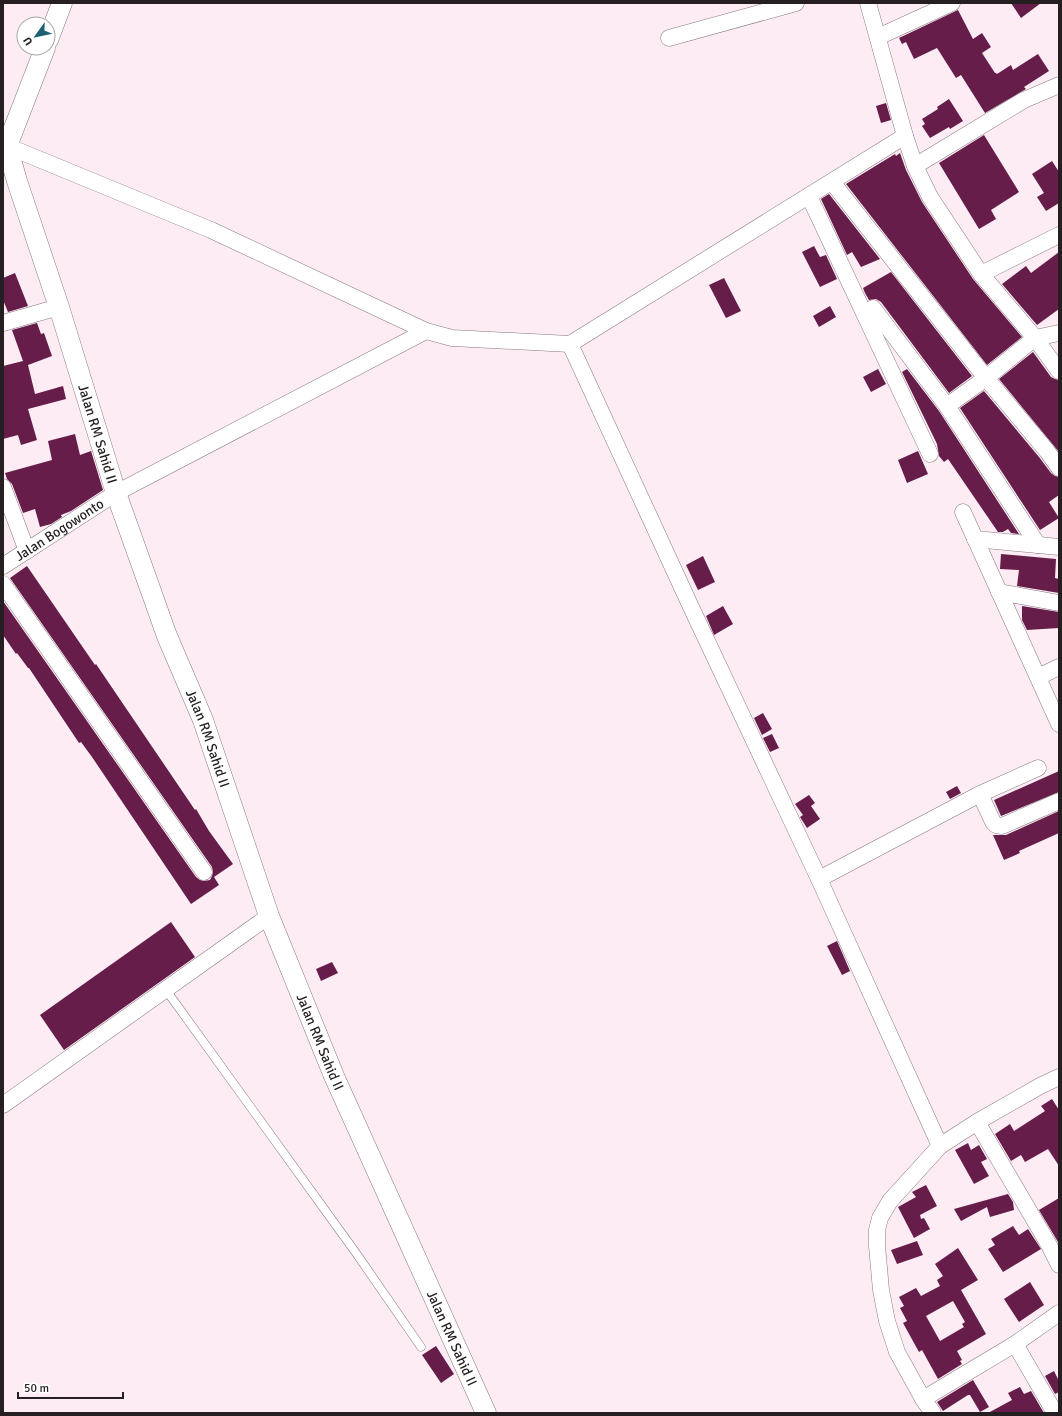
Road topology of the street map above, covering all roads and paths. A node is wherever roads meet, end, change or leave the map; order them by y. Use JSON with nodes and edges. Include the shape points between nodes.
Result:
{"nodes":[{"id":1,"x":62,"y":3,"type":"edge"},
{"id":2,"x":796,"y":3,"type":"edge"},
{"id":3,"x":868,"y":3,"type":"edge"},
{"id":4,"x":952,"y":3,"type":"edge"},
{"id":5,"x":56,"y":19,"type":"edge"},
{"id":6,"x":878,"y":37,"type":"junction"},
{"id":7,"x":668,"y":38,"type":"dead end"},
{"id":8,"x":42,"y":56,"type":"edge"},
{"id":9,"x":1059,"y":85,"type":"edge"},
{"id":10,"x":905,"y":136,"type":"junction"},
{"id":11,"x":7,"y":146,"type":"junction"},
{"id":12,"x":915,"y":166,"type":"junction"},
{"id":13,"x":832,"y":182,"type":"junction"},
{"id":14,"x":809,"y":196,"type":"junction"},
{"id":15,"x":1059,"y":235,"type":"edge"},
{"id":16,"x":981,"y":274,"type":"junction"},
{"id":17,"x":59,"y":307,"type":"junction"},
{"id":18,"x":873,"y":308,"type":"dead end"},
{"id":19,"x":3,"y":323,"type":"edge"},
{"id":20,"x":426,"y":331,"type":"junction"},
{"id":21,"x":1059,"y":333,"type":"edge"},
{"id":22,"x":1035,"y":338,"type":"junction"},
{"id":23,"x":570,"y":344,"type":"junction"},
{"id":24,"x":1059,"y":370,"type":"edge"},
{"id":25,"x":986,"y":378,"type":"junction"},
{"id":26,"x":947,"y":406,"type":"junction"},
{"id":27,"x":930,"y":454,"type":"dead end"},
{"id":28,"x":1059,"y":468,"type":"edge"},
{"id":29,"x":3,"y":487,"type":"edge"},
{"id":30,"x":116,"y":493,"type":"junction"},
{"id":31,"x":963,"y":512,"type":"dead end"},
{"id":32,"x":975,"y":540,"type":"junction"},
{"id":33,"x":1038,"y":545,"type":"junction"},
{"id":34,"x":1059,"y":547,"type":"edge"},
{"id":35,"x":27,"y":551,"type":"junction"},
{"id":36,"x":3,"y":566,"type":"edge"},
{"id":37,"x":3,"y":584,"type":"edge"},
{"id":38,"x":999,"y":592,"type":"junction"},
{"id":39,"x":1059,"y":603,"type":"edge"},
{"id":40,"x":1059,"y":667,"type":"edge"},
{"id":41,"x":1038,"y":677,"type":"junction"},
{"id":42,"x":1059,"y":723,"type":"edge"},
{"id":43,"x":1038,"y":768,"type":"dead end"},
{"id":44,"x":980,"y":794,"type":"junction"},
{"id":45,"x":1059,"y":801,"type":"edge"},
{"id":46,"x":204,"y":872,"type":"dead end"},
{"id":47,"x":819,"y":879,"type":"junction"},
{"id":48,"x":269,"y":916,"type":"junction"},
{"id":49,"x":166,"y":990,"type":"junction"},
{"id":50,"x":1059,"y":1077,"type":"edge"},
{"id":51,"x":4,"y":1102,"type":"edge"},
{"id":52,"x":977,"y":1122,"type":"junction"},
{"id":53,"x":940,"y":1146,"type":"junction"},
{"id":54,"x":1054,"y":1245,"type":"edge"},
{"id":55,"x":1059,"y":1265,"type":"edge"},
{"id":56,"x":1059,"y":1313,"type":"edge"},
{"id":57,"x":1015,"y":1344,"type":"junction"},
{"id":58,"x":421,"y":1347,"type":"dead end"},
{"id":59,"x":923,"y":1399,"type":"junction"},
{"id":60,"x":486,"y":1413,"type":"edge"},
{"id":61,"x":933,"y":1413,"type":"edge"},
{"id":62,"x":1055,"y":1413,"type":"edge"}],
"edges":[{"from":1,"to":5,"type":"street"},
{"from":2,"to":7,"type":"street"},
{"from":3,"to":6,"type":"street"},
{"from":4,"to":6,"type":"street"},
{"from":6,"to":10,"type":"street"},
{"from":8,"to":11,"type":"street"},
{"from":9,"to":12,"type":"street","via":[[1024,100]]},
{"from":10,"to":12,"type":"street"},
{"from":10,"to":13,"type":"street"},
{"from":11,"to":17,"type":"street","name":"Jalan RM Sahid II"},
{"from":11,"to":20,"type":"street","via":[[211,230]]},
{"from":12,"to":16,"type":"street","via":[[930,197]]},
{"from":13,"to":14,"type":"street"},
{"from":13,"to":25,"type":"street"},
{"from":14,"to":23,"type":"street"},
{"from":14,"to":27,"type":"street"},
{"from":15,"to":16,"type":"street"},
{"from":16,"to":22,"type":"street"},
{"from":17,"to":19,"type":"street"},
{"from":17,"to":30,"type":"street","name":"Jalan RM Sahid II"},
{"from":18,"to":26,"type":"street"},
{"from":20,"to":23,"type":"street","via":[[452,338]]},
{"from":20,"to":30,"type":"street","name":"Jalan Bogowonto"},
{"from":21,"to":22,"type":"street"},
{"from":22,"to":24,"type":"street"},
{"from":22,"to":25,"type":"street"},
{"from":23,"to":47,"type":"street"},
{"from":25,"to":26,"type":"street"},
{"from":25,"to":28,"type":"street","via":[[1047,450]]},
{"from":26,"to":33,"type":"street"},
{"from":29,"to":35,"type":"street"},
{"from":30,"to":35,"type":"street","name":"Jalan Bogowonto"},
{"from":30,"to":48,"type":"street","name":"Jalan RM Sahid II","via":[[167,636],[203,720]]},
{"from":31,"to":32,"type":"street"},
{"from":32,"to":33,"type":"street"},
{"from":32,"to":38,"type":"street"},
{"from":33,"to":34,"type":"street"},
{"from":35,"to":36,"type":"street","name":"Jalan Bogowonto"},
{"from":37,"to":46,"type":"street"},
{"from":38,"to":39,"type":"street"},
{"from":38,"to":41,"type":"street"},
{"from":40,"to":41,"type":"street"},
{"from":41,"to":42,"type":"street"},
{"from":43,"to":44,"type":"street"},
{"from":44,"to":45,"type":"street","via":[[993,822],[1002,826]]},
{"from":44,"to":47,"type":"street"},
{"from":47,"to":53,"type":"street"},
{"from":48,"to":49,"type":"street"},
{"from":48,"to":60,"type":"street","name":"Jalan RM Sahid II","via":[[334,1076]]},
{"from":49,"to":51,"type":"street"},
{"from":49,"to":58,"type":"lane"},
{"from":50,"to":52,"type":"street"},
{"from":52,"to":53,"type":"street"},
{"from":52,"to":54,"type":"street"},
{"from":53,"to":59,"type":"street","via":[[890,1201],[880,1218],[877,1230],[881,1290],[887,1321],[897,1352]]},
{"from":54,"to":55,"type":"street"},
{"from":56,"to":57,"type":"street"},
{"from":57,"to":59,"type":"street"},
{"from":57,"to":62,"type":"street"},
{"from":59,"to":61,"type":"street"}]}
